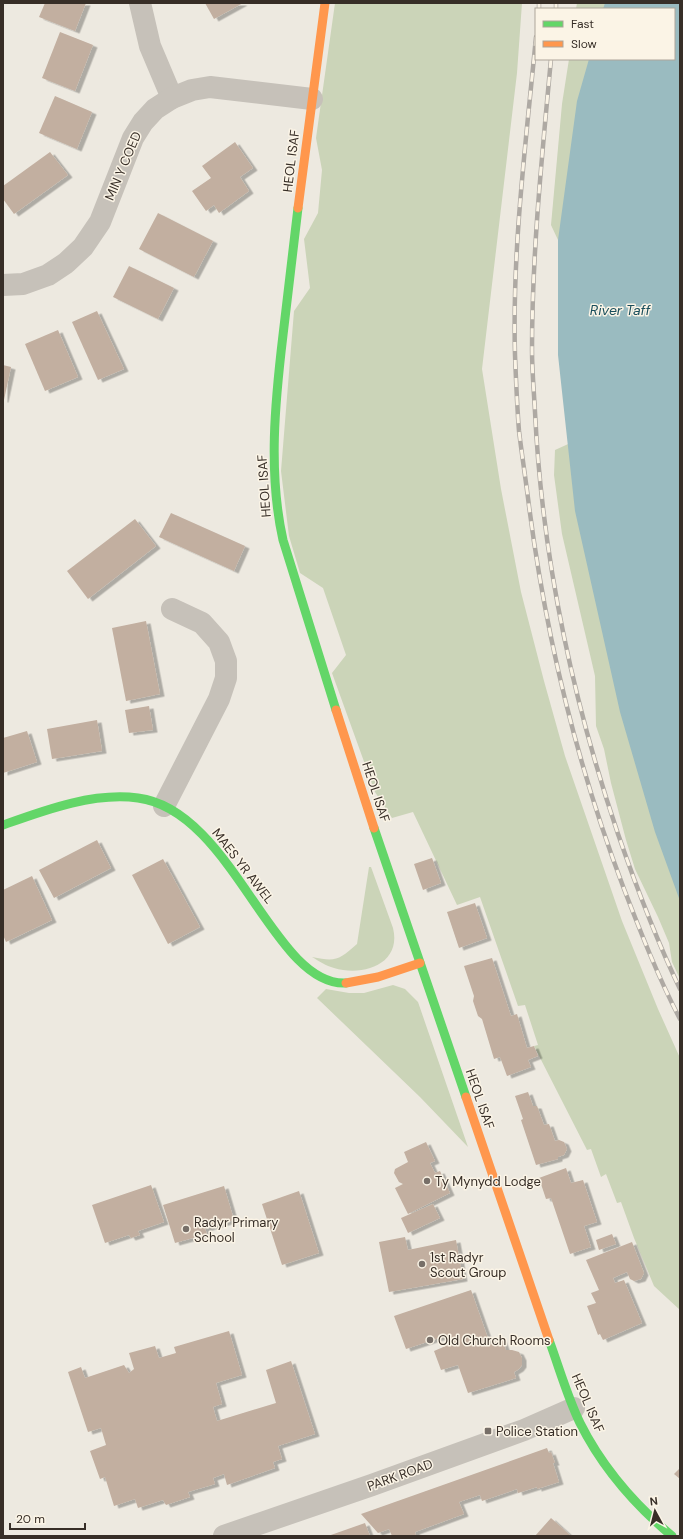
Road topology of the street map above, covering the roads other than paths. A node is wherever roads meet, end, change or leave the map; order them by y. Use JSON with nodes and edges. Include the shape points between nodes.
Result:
{"nodes":[{"id":1,"x":140,"y":3,"type":"edge"},
{"id":2,"x":325,"y":3,"type":"edge"},
{"id":3,"x":172,"y":98,"type":"junction"},
{"id":4,"x":312,"y":99,"type":"junction"},
{"id":5,"x":3,"y":285,"type":"edge"},
{"id":6,"x":172,"y":609,"type":"dead end"},
{"id":7,"x":164,"y":806,"type":"junction"},
{"id":8,"x":3,"y":825,"type":"edge"},
{"id":9,"x":420,"y":963,"type":"junction"},
{"id":10,"x":574,"y":1408,"type":"junction"},
{"id":11,"x":224,"y":1536,"type":"edge"},
{"id":12,"x":672,"y":1536,"type":"edge"}],
"edges":[{"from":1,"to":3,"type":"street","via":[[150,46]]},
{"from":2,"to":4,"type":"main road","name":"HEOL ISAF"},
{"from":3,"to":4,"type":"street","name":"MIN Y COED","via":[[192,90],[210,87]]},
{"from":3,"to":5,"type":"street","name":"MIN Y COED","via":[[155,109],[133,138],[100,222],[83,246],[66,263],[48,275],[23,284]]},
{"from":4,"to":9,"type":"main road","name":"HEOL ISAF","via":[[276,411],[275,482],[278,518],[317,652]]},
{"from":6,"to":7,"type":"street","via":[[202,623],[219,642],[226,661],[226,678],[219,699]]},
{"from":7,"to":8,"type":"main road","name":"MAES YR AWEL","via":[[139,798],[106,798],[67,805]]},
{"from":7,"to":9,"type":"main road","name":"MAES YR AWEL","via":[[189,821],[212,844],[290,952],[320,976],[336,982],[354,982]]},
{"from":9,"to":10,"type":"main road","name":"HEOL ISAF"},
{"from":10,"to":11,"type":"street","name":"PARK ROAD","via":[[524,1430]]},
{"from":10,"to":12,"type":"main road","name":"HEOL ISAF","via":[[590,1441],[612,1475]]}]}
